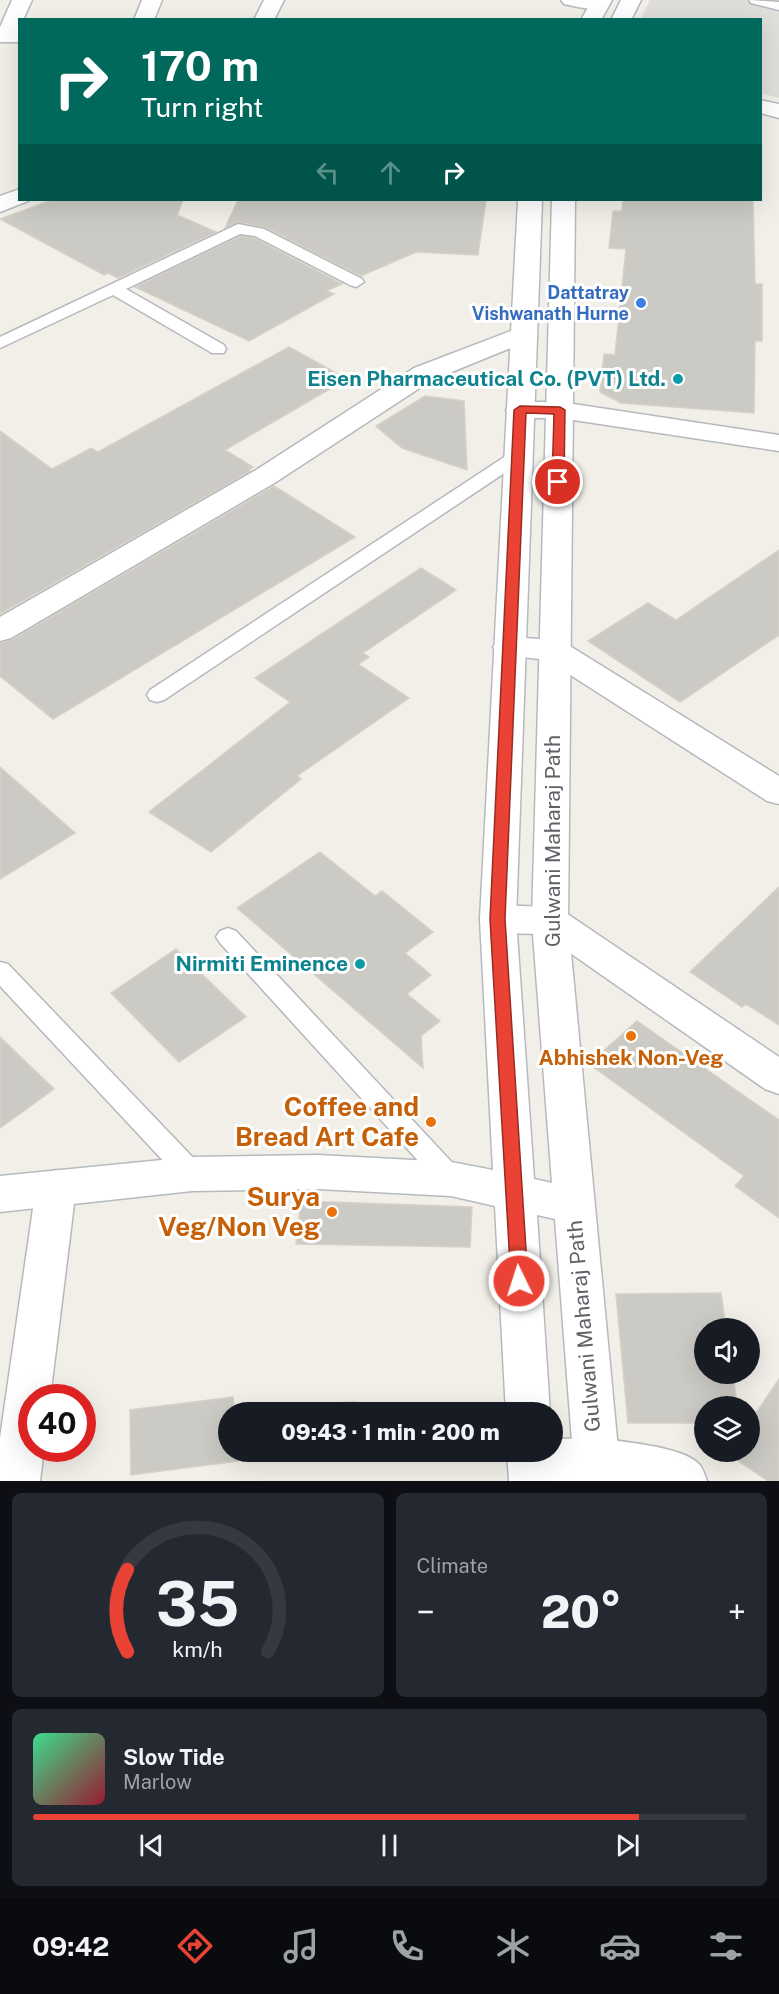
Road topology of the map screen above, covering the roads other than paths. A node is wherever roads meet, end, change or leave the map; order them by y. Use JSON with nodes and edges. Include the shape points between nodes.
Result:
{"nodes":[{"id":1,"x":22,"y":0,"type":"edge"},
{"id":2,"x":152,"y":0,"type":"edge"},
{"id":3,"x":274,"y":0,"type":"edge"},
{"id":4,"x":572,"y":0,"type":"edge"},
{"id":5,"x":631,"y":0,"type":"edge"},
{"id":6,"x":755,"y":0,"type":"edge"},
{"id":7,"x":779,"y":6,"type":"edge"},
{"id":8,"x":598,"y":8,"type":"edge"},
{"id":9,"x":145,"y":18,"type":"edge"},
{"id":10,"x":265,"y":18,"type":"edge"},
{"id":11,"x":622,"y":18,"type":"edge"},
{"id":12,"x":6,"y":37,"type":"edge"},
{"id":13,"x":762,"y":107,"type":"edge"},
{"id":14,"x":779,"y":111,"type":"edge"},
{"id":15,"x":18,"y":197,"type":"edge"},
{"id":16,"x":530,"y":201,"type":"edge"},
{"id":17,"x":564,"y":201,"type":"edge"},
{"id":18,"x":0,"y":205,"type":"edge"},
{"id":19,"x":356,"y":282,"type":"dead end"},
{"id":20,"x":113,"y":288,"type":"junction"},
{"id":21,"x":524,"y":334,"type":"junction"},
{"id":22,"x":0,"y":343,"type":"edge"},
{"id":23,"x":218,"y":349,"type":"dead end"},
{"id":24,"x":520,"y":410,"type":"junction"},
{"id":25,"x":560,"y":410,"type":"junction"},
{"id":26,"x":779,"y":443,"type":"edge"},
{"id":27,"x":518,"y":456,"type":"junction"},
{"id":28,"x":0,"y":631,"type":"edge"},
{"id":29,"x":509,"y":647,"type":"junction"},
{"id":30,"x":554,"y":650,"type":"junction"},
{"id":31,"x":157,"y":695,"type":"dead end"},
{"id":32,"x":779,"y":792,"type":"edge"},
{"id":33,"x":498,"y":919,"type":"junction"},
{"id":34,"x":550,"y":921,"type":"junction"},
{"id":35,"x":228,"y":937,"type":"dead end"},
{"id":36,"x":0,"y":970,"type":"edge"},
{"id":37,"x":779,"y":1078,"type":"edge"},
{"id":38,"x":192,"y":1174,"type":"junction"},
{"id":39,"x":451,"y":1179,"type":"junction"},
{"id":40,"x":56,"y":1188,"type":"junction"},
{"id":41,"x":514,"y":1193,"type":"junction"},
{"id":42,"x":0,"y":1194,"type":"edge"},
{"id":43,"x":574,"y":1206,"type":"junction"},
{"id":44,"x":527,"y":1402,"type":"edge"},
{"id":45,"x":531,"y":1465,"type":"edge"},
{"id":46,"x":597,"y":1470,"type":"edge"},
{"id":47,"x":17,"y":1481,"type":"edge"},
{"id":48,"x":684,"y":1481,"type":"edge"}],
"edges":[{"from":1,"to":12,"type":"street"},
{"from":2,"to":9,"type":"street"},
{"from":3,"to":10,"type":"street"},
{"from":4,"to":8,"type":"street"},
{"from":5,"to":11,"type":"street"},
{"from":6,"to":7,"type":"lane"},
{"from":13,"to":14,"type":"street"},
{"from":15,"to":18,"type":"street"},
{"from":16,"to":21,"type":"street"},
{"from":17,"to":25,"type":"street","name":"Gulwani Maharaj Path"},
{"from":19,"to":20,"type":"lane","via":[[259,232],[245,229],[231,231]]},
{"from":20,"to":22,"type":"lane"},
{"from":20,"to":23,"type":"lane"},
{"from":21,"to":24,"type":"street"},
{"from":21,"to":28,"type":"street","via":[[423,374],[266,476]]},
{"from":24,"to":25,"type":"street"},
{"from":24,"to":27,"type":"street"},
{"from":25,"to":26,"type":"street"},
{"from":25,"to":30,"type":"street","name":"Gulwani Maharaj Path"},
{"from":27,"to":29,"type":"street"},
{"from":27,"to":31,"type":"lane"},
{"from":29,"to":30,"type":"street"},
{"from":29,"to":33,"type":"street"},
{"from":30,"to":32,"type":"street"},
{"from":30,"to":34,"type":"street","name":"Gulwani Maharaj Path"},
{"from":33,"to":34,"type":"street"},
{"from":33,"to":41,"type":"street"},
{"from":34,"to":37,"type":"street"},
{"from":34,"to":43,"type":"street","name":"Gulwani Maharaj Path"},
{"from":35,"to":39,"type":"lane"},
{"from":36,"to":38,"type":"lane"},
{"from":38,"to":39,"type":"street","via":[[318,1172]]},
{"from":38,"to":40,"type":"street"},
{"from":39,"to":41,"type":"street"},
{"from":40,"to":42,"type":"street"},
{"from":40,"to":47,"type":"street"},
{"from":41,"to":43,"type":"street"},
{"from":41,"to":44,"type":"street"},
{"from":43,"to":46,"type":"street","name":"Gulwani Maharaj Path"},
{"from":45,"to":46,"type":"street"},
{"from":46,"to":48,"type":"street","via":[[675,1474]]}]}
